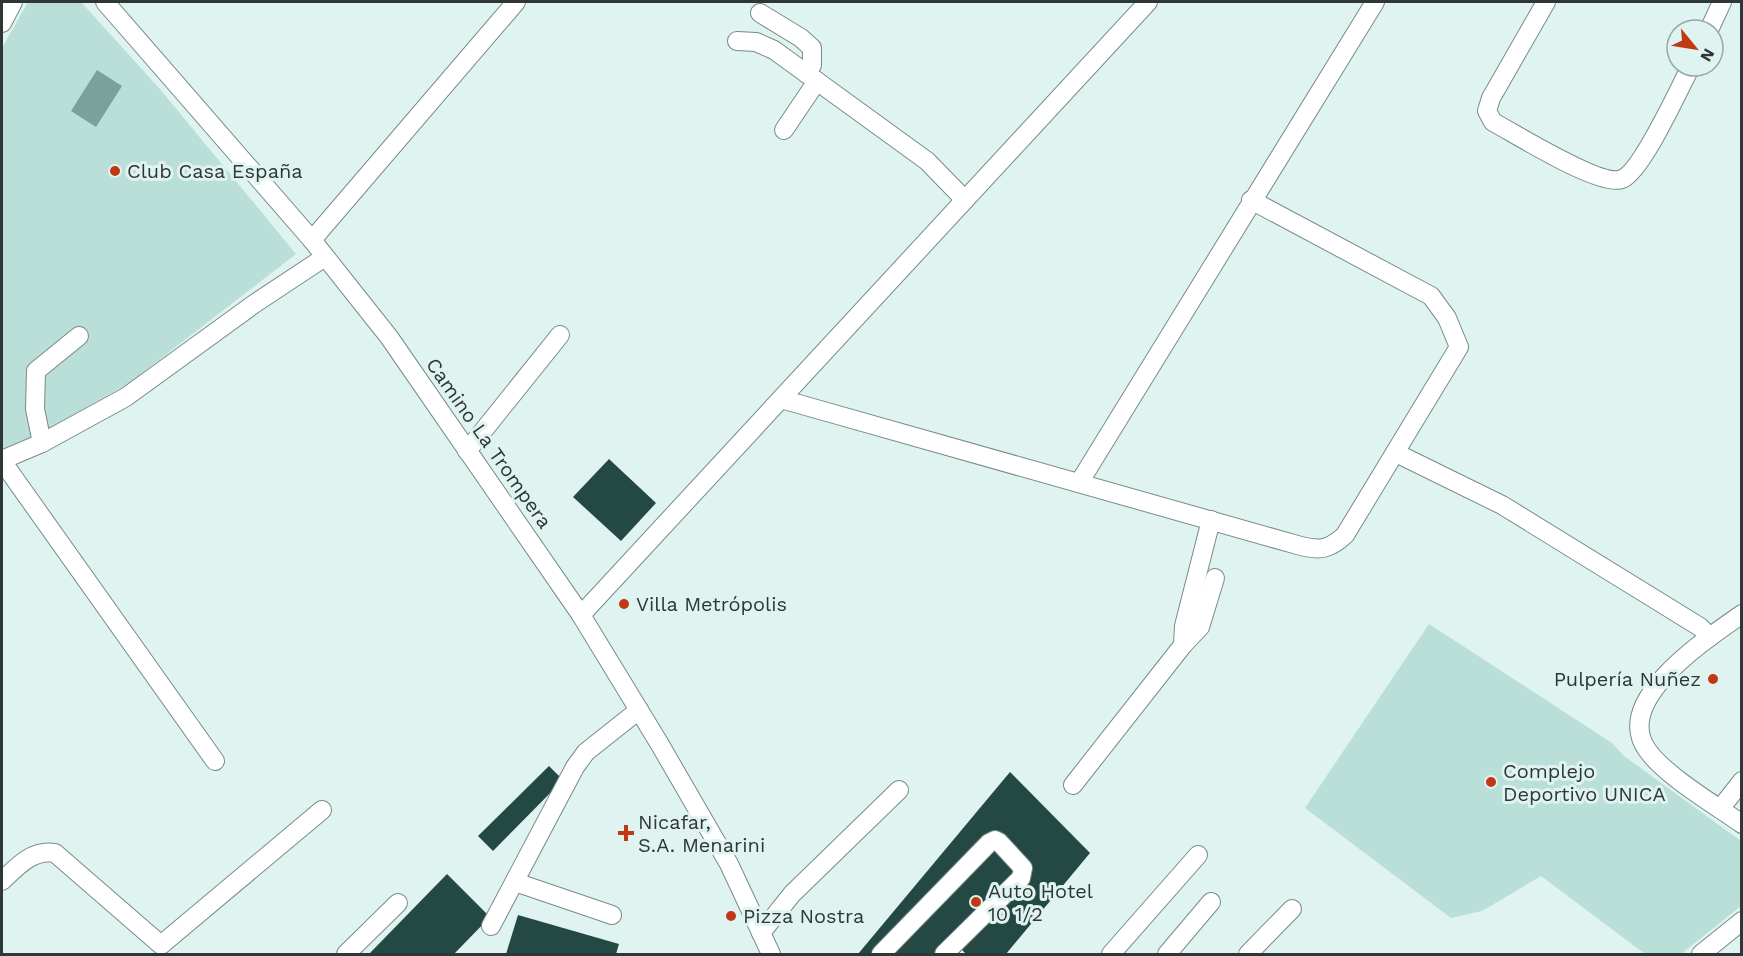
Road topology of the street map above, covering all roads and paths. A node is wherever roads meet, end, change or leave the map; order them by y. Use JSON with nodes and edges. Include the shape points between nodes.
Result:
{"nodes":[{"id":1,"x":13,"y":2,"type":"edge"},
{"id":2,"x":105,"y":2,"type":"edge"},
{"id":3,"x":516,"y":2,"type":"edge"},
{"id":4,"x":1148,"y":2,"type":"edge"},
{"id":5,"x":1375,"y":2,"type":"edge"},
{"id":6,"x":1546,"y":2,"type":"edge"},
{"id":7,"x":1722,"y":2,"type":"edge"},
{"id":8,"x":760,"y":13,"type":"dead end"},
{"id":9,"x":1715,"y":18,"type":"edge"},
{"id":10,"x":2,"y":22,"type":"edge"},
{"id":11,"x":736,"y":41,"type":"dead end"},
{"id":12,"x":812,"y":78,"type":"junction"},
{"id":13,"x":1685,"y":78,"type":"edge"},
{"id":14,"x":784,"y":129,"type":"dead end"},
{"id":15,"x":964,"y":200,"type":"junction"},
{"id":16,"x":1251,"y":200,"type":"junction"},
{"id":17,"x":312,"y":240,"type":"junction"},
{"id":18,"x":325,"y":257,"type":"junction"},
{"id":19,"x":560,"y":335,"type":"dead end"},
{"id":20,"x":79,"y":336,"type":"dead end"},
{"id":21,"x":781,"y":399,"type":"junction"},
{"id":22,"x":42,"y":443,"type":"junction"},
{"id":23,"x":467,"y":451,"type":"junction"},
{"id":24,"x":1396,"y":453,"type":"junction"},
{"id":25,"x":2,"y":461,"type":"edge"},
{"id":26,"x":1079,"y":483,"type":"junction"},
{"id":27,"x":1210,"y":520,"type":"junction"},
{"id":28,"x":1215,"y":578,"type":"dead end"},
{"id":29,"x":1742,"y":614,"type":"edge"},
{"id":30,"x":581,"y":615,"type":"junction"},
{"id":31,"x":1710,"y":637,"type":"junction"},
{"id":32,"x":1183,"y":645,"type":"junction"},
{"id":33,"x":639,"y":710,"type":"junction"},
{"id":34,"x":215,"y":761,"type":"dead end"},
{"id":35,"x":1742,"y":782,"type":"edge"},
{"id":36,"x":1073,"y":784,"type":"dead end"},
{"id":37,"x":899,"y":790,"type":"dead end"},
{"id":38,"x":1720,"y":809,"type":"junction"},
{"id":39,"x":322,"y":810,"type":"dead end"},
{"id":40,"x":1742,"y":824,"type":"edge"},
{"id":41,"x":1198,"y":855,"type":"dead end"},
{"id":42,"x":2,"y":881,"type":"edge"},
{"id":43,"x":515,"y":882,"type":"junction"},
{"id":44,"x":1211,"y":902,"type":"dead end"},
{"id":45,"x":398,"y":903,"type":"dead end"},
{"id":46,"x":1292,"y":909,"type":"dead end"},
{"id":47,"x":612,"y":915,"type":"dead end"},
{"id":48,"x":1742,"y":921,"type":"edge"},
{"id":49,"x":491,"y":926,"type":"dead end"},
{"id":50,"x":761,"y":933,"type":"junction"},
{"id":51,"x":346,"y":954,"type":"edge"},
{"id":52,"x":771,"y":954,"type":"edge"},
{"id":53,"x":881,"y":954,"type":"edge"},
{"id":54,"x":944,"y":954,"type":"edge"},
{"id":55,"x":1111,"y":954,"type":"edge"},
{"id":56,"x":1167,"y":954,"type":"edge"},
{"id":57,"x":1248,"y":954,"type":"edge"},
{"id":58,"x":1701,"y":954,"type":"edge"}],
"edges":[{"from":1,"to":10,"type":"street"},
{"from":2,"to":17,"type":"street","name":"Camino La Trompera"},
{"from":3,"to":17,"type":"street"},
{"from":4,"to":15,"type":"street"},
{"from":5,"to":16,"type":"street"},
{"from":6,"to":13,"type":"street","via":[[1491,98],[1487,111],[1493,122],[1589,174],[1610,182],[1620,180],[1637,168]]},
{"from":7,"to":9,"type":"street"},
{"from":8,"to":12,"type":"street","via":[[812,48]]},
{"from":11,"to":12,"type":"street","via":[[756,42],[774,50]]},
{"from":12,"to":14,"type":"street"},
{"from":12,"to":15,"type":"street","via":[[927,161]]},
{"from":15,"to":21,"type":"street"},
{"from":16,"to":24,"type":"street","via":[[1431,296],[1448,318],[1459,347]]},
{"from":16,"to":26,"type":"street"},
{"from":17,"to":18,"type":"street","name":"Camino La Trompera"},
{"from":18,"to":22,"type":"street","via":[[134,392]]},
{"from":18,"to":23,"type":"street","name":"Camino La Trompera","via":[[389,338]]},
{"from":19,"to":23,"type":"street"},
{"from":20,"to":22,"type":"street","via":[[36,371],[35,409]]},
{"from":21,"to":26,"type":"street"},
{"from":21,"to":30,"type":"street"},
{"from":22,"to":25,"type":"street"},
{"from":23,"to":30,"type":"street","name":"Camino La Trompera"},
{"from":24,"to":27,"type":"street","via":[[1345,535],[1325,549],[1308,548]]},
{"from":24,"to":31,"type":"street","via":[[1502,505],[1700,627]]},
{"from":25,"to":34,"type":"street"},
{"from":26,"to":27,"type":"street"},
{"from":27,"to":32,"type":"street","via":[[1184,626]]},
{"from":28,"to":32,"type":"street","via":[[1200,627]]},
{"from":29,"to":31,"type":"street"},
{"from":30,"to":33,"type":"street","name":"Camino La Trompera"},
{"from":31,"to":38,"type":"street","via":[[1649,695],[1641,714],[1640,736],[1659,764]]},
{"from":32,"to":36,"type":"street"},
{"from":33,"to":43,"type":"street","via":[[586,752],[575,767]]},
{"from":33,"to":50,"type":"street","name":"Camino La Trompera","via":[[729,864]]},
{"from":35,"to":38,"type":"street"},
{"from":37,"to":50,"type":"street","via":[[788,899]]},
{"from":38,"to":40,"type":"street"},
{"from":39,"to":42,"type":"street","via":[[161,945],[55,853],[33,855]]},
{"from":41,"to":55,"type":"street"},
{"from":43,"to":47,"type":"street"},
{"from":43,"to":49,"type":"street"},
{"from":44,"to":56,"type":"street"},
{"from":45,"to":51,"type":"street"},
{"from":46,"to":57,"type":"street"},
{"from":48,"to":58,"type":"street"},
{"from":50,"to":52,"type":"street","name":"Camino La Trompera"},
{"from":53,"to":54,"type":"street","via":[[995,840],[1023,868],[1021,878]]}]}
